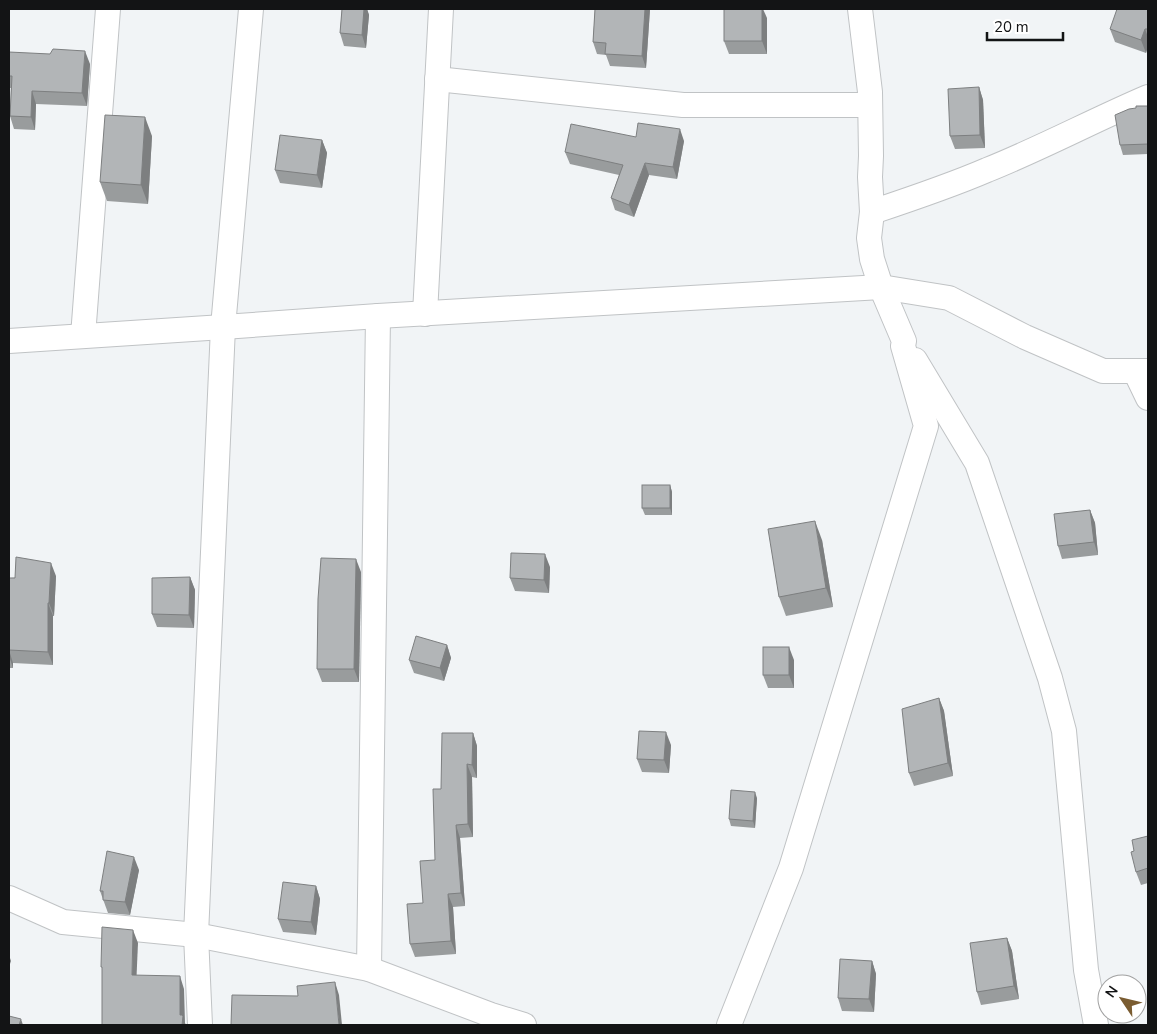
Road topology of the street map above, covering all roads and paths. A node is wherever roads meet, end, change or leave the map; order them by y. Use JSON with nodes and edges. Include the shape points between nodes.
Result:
{"nodes":[{"id":1,"x":108,"y":9,"type":"edge"},
{"id":2,"x":251,"y":9,"type":"edge"},
{"id":3,"x":441,"y":9,"type":"edge"},
{"id":4,"x":860,"y":9,"type":"edge"},
{"id":5,"x":437,"y":79,"type":"junction"},
{"id":6,"x":1148,"y":97,"type":"edge"},
{"id":7,"x":870,"y":105,"type":"junction"},
{"id":8,"x":872,"y":212,"type":"junction"},
{"id":9,"x":881,"y":287,"type":"junction"},
{"id":10,"x":424,"y":314,"type":"junction"},
{"id":11,"x":378,"y":316,"type":"junction"},
{"id":12,"x":223,"y":328,"type":"junction"},
{"id":13,"x":83,"y":336,"type":"junction"},
{"id":14,"x":9,"y":340,"type":"edge"},
{"id":15,"x":904,"y":341,"type":"junction"},
{"id":16,"x":1141,"y":371,"type":"edge"},
{"id":17,"x":1148,"y":398,"type":"edge"},
{"id":18,"x":9,"y":898,"type":"edge"},
{"id":19,"x":196,"y":935,"type":"junction"},
{"id":20,"x":369,"y":969,"type":"junction"},
{"id":21,"x":200,"y":1025,"type":"edge"},
{"id":22,"x":524,"y":1025,"type":"edge"},
{"id":23,"x":729,"y":1025,"type":"edge"},
{"id":24,"x":1096,"y":1025,"type":"edge"}],
"edges":[{"from":1,"to":13,"type":"street"},
{"from":2,"to":12,"type":"street"},
{"from":3,"to":5,"type":"street"},
{"from":4,"to":7,"type":"street"},
{"from":5,"to":7,"type":"street","via":[[683,105]]},
{"from":5,"to":10,"type":"street"},
{"from":6,"to":8,"type":"street","via":[[986,171]]},
{"from":7,"to":8,"type":"street"},
{"from":8,"to":9,"type":"street","via":[[869,238]]},
{"from":9,"to":10,"type":"street"},
{"from":9,"to":15,"type":"street"},
{"from":9,"to":16,"type":"street","via":[[949,298],[1103,372]]},
{"from":10,"to":11,"type":"street"},
{"from":11,"to":12,"type":"street"},
{"from":11,"to":20,"type":"street"},
{"from":12,"to":13,"type":"street"},
{"from":12,"to":19,"type":"street"},
{"from":13,"to":14,"type":"street"},
{"from":15,"to":23,"type":"street","via":[[926,426],[791,868]]},
{"from":15,"to":24,"type":"street","via":[[977,463],[1050,678],[1064,731],[1086,970]]},
{"from":16,"to":17,"type":"street"},
{"from":18,"to":19,"type":"street","via":[[63,922]]},
{"from":19,"to":20,"type":"street"},
{"from":19,"to":21,"type":"street"},
{"from":20,"to":22,"type":"street"}]}
